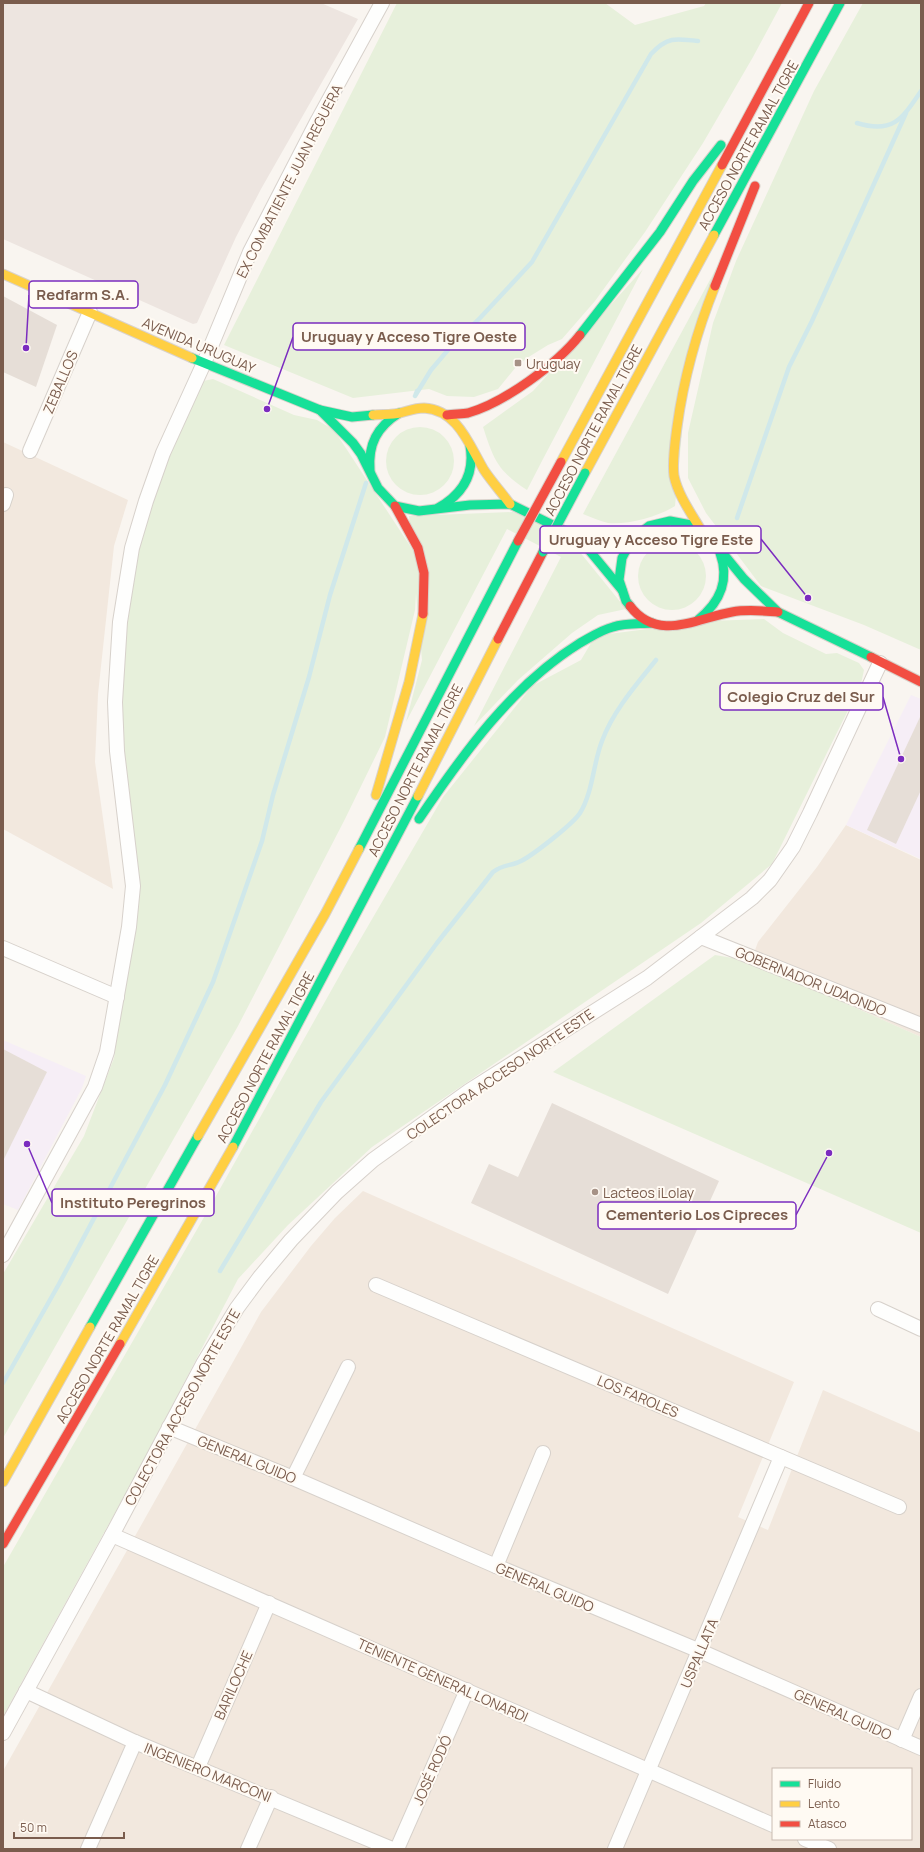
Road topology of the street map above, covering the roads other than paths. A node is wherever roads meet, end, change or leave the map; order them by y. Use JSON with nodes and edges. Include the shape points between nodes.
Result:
{"nodes":[{"id":1,"x":809,"y":3,"type":"edge"},
{"id":2,"x":840,"y":3,"type":"edge"},
{"id":3,"x":378,"y":4,"type":"edge"},
{"id":4,"x":762,"y":92,"type":"junction"},
{"id":5,"x":786,"y":105,"type":"junction"},
{"id":6,"x":764,"y":163,"type":"dead end"},
{"id":7,"x":759,"y":177,"type":"dead end"},
{"id":8,"x":3,"y":274,"type":"edge"},
{"id":9,"x":90,"y":312,"type":"junction"},
{"id":10,"x":204,"y":363,"type":"junction"},
{"id":11,"x":320,"y":410,"type":"junction"},
{"id":12,"x":399,"y":412,"type":"junction"},
{"id":13,"x":447,"y":416,"type":"junction"},
{"id":14,"x":468,"y":439,"type":"junction"},
{"id":15,"x":30,"y":451,"type":"dead end"},
{"id":16,"x":373,"y":480,"type":"junction"},
{"id":17,"x":510,"y":504,"type":"junction"},
{"id":18,"x":396,"y":506,"type":"junction"},
{"id":19,"x":428,"y":510,"type":"junction"},
{"id":20,"x":701,"y":530,"type":"junction"},
{"id":21,"x":640,"y":532,"type":"junction"},
{"id":22,"x":580,"y":538,"type":"junction"},
{"id":23,"x":718,"y":548,"type":"junction"},
{"id":24,"x":622,"y":590,"type":"junction"},
{"id":25,"x":778,"y":612,"type":"junction"},
{"id":26,"x":698,"y":620,"type":"junction"},
{"id":27,"x":652,"y":623,"type":"junction"},
{"id":28,"x":880,"y":663,"type":"junction"},
{"id":29,"x":921,"y":682,"type":"edge"},
{"id":30,"x":414,"y":827,"type":"dead end"},
{"id":31,"x":406,"y":840,"type":"dead end"},
{"id":32,"x":358,"y":912,"type":"junction"},
{"id":33,"x":325,"y":914,"type":"junction"},
{"id":34,"x":702,"y":937,"type":"junction"},
{"id":35,"x":3,"y":948,"type":"edge"},
{"id":36,"x":117,"y":997,"type":"junction"},
{"id":37,"x":920,"y":1021,"type":"edge"},
{"id":38,"x":3,"y":1255,"type":"edge"},
{"id":39,"x":376,"y":1285,"type":"dead end"},
{"id":40,"x":878,"y":1310,"type":"dead end"},
{"id":41,"x":921,"y":1329,"type":"edge"},
{"id":42,"x":348,"y":1367,"type":"dead end"},
{"id":43,"x":169,"y":1427,"type":"junction"},
{"id":44,"x":543,"y":1453,"type":"dead end"},
{"id":45,"x":781,"y":1457,"type":"junction"},
{"id":46,"x":293,"y":1478,"type":"junction"},
{"id":47,"x":3,"y":1482,"type":"edge"},
{"id":48,"x":899,"y":1506,"type":"dead end"},
{"id":49,"x":112,"y":1534,"type":"junction"},
{"id":50,"x":3,"y":1544,"type":"edge"},
{"id":51,"x":496,"y":1566,"type":"junction"},
{"id":52,"x":269,"y":1603,"type":"junction"},
{"id":53,"x":700,"y":1651,"type":"junction"},
{"id":54,"x":467,"y":1690,"type":"junction"},
{"id":55,"x":26,"y":1691,"type":"junction"},
{"id":56,"x":921,"y":1696,"type":"edge"},
{"id":57,"x":3,"y":1733,"type":"edge"},
{"id":58,"x":902,"y":1740,"type":"junction"},
{"id":59,"x":135,"y":1742,"type":"junction"},
{"id":60,"x":921,"y":1748,"type":"edge"},
{"id":61,"x":198,"y":1767,"type":"junction"},
{"id":62,"x":648,"y":1771,"type":"junction"},
{"id":63,"x":270,"y":1797,"type":"junction"},
{"id":64,"x":772,"y":1825,"type":"edge"},
{"id":65,"x":806,"y":1843,"type":"edge"},
{"id":66,"x":88,"y":1849,"type":"edge"},
{"id":67,"x":248,"y":1849,"type":"edge"},
{"id":68,"x":392,"y":1849,"type":"edge"},
{"id":69,"x":397,"y":1849,"type":"edge"},
{"id":70,"x":615,"y":1849,"type":"edge"},
{"id":71,"x":828,"y":1849,"type":"edge"}],
"edges":[{"from":1,"to":4,"type":"main road","name":"ACCESO NORTE RAMAL TIGRE"},
{"from":2,"to":5,"type":"main road","name":"ACCESO NORTE RAMAL TIGRE"},
{"from":3,"to":10,"type":"street","name":"EX COMBATIENTE JUAN REGUERA","via":[[250,252]]},
{"from":4,"to":13,"type":"main road","via":[[693,181],[660,232],[579,337],[529,381],[484,407]]},
{"from":4,"to":33,"type":"main road","name":"ACCESO NORTE RAMAL TIGRE","bridge":true,"via":[[518,541]]},
{"from":5,"to":6,"type":"main road"},
{"from":5,"to":32,"type":"main road","name":"ACCESO NORTE RAMAL TIGRE","bridge":true,"via":[[584,473]]},
{"from":7,"to":20,"type":"main road","via":[[698,327],[681,397],[675,441],[674,475],[680,496]]},
{"from":8,"to":9,"type":"main road","name":"AVENIDA URUGUAY"},
{"from":9,"to":10,"type":"main road","name":"AVENIDA URUGUAY"},
{"from":9,"to":15,"type":"street","name":"ZEBALLOS"},
{"from":10,"to":11,"type":"main road","name":"AVENIDA URUGUAY"},
{"from":10,"to":36,"type":"street","name":"EX COMBATIENTE JUAN REGUERA","via":[[163,453],[146,501],[132,548],[120,622],[115,702],[117,751],[133,886]]},
{"from":11,"to":12,"type":"main road","name":"AVENIDA URUGUAY","via":[[352,417]]},
{"from":11,"to":16,"type":"main road","name":"AVENIDA URUGUAY","via":[[353,443]]},
{"from":12,"to":13,"type":"main road","name":"AVENIDA URUGUAY","via":[[423,408],[436,410]]},
{"from":12,"to":16,"type":"main road","name":"AVENIDA URUGUAY","via":[[381,426],[374,436],[369,457]]},
{"from":13,"to":14,"type":"main road","name":"AVENIDA URUGUAY"},
{"from":14,"to":17,"type":"main road","name":"AVENIDA URUGUAY","via":[[485,471]]},
{"from":14,"to":19,"type":"main road","name":"AVENIDA URUGUAY","via":[[472,459],[468,480],[456,497],[438,508]]},
{"from":16,"to":18,"type":"main road","name":"AVENIDA URUGUAY","via":[[384,496]]},
{"from":17,"to":19,"type":"main road","name":"AVENIDA URUGUAY"},
{"from":17,"to":22,"type":"main road","name":"AVENIDA URUGUAY"},
{"from":18,"to":19,"type":"main road","name":"AVENIDA URUGUAY","via":[[410,510]]},
{"from":18,"to":33,"type":"main road","via":[[418,548],[424,573],[424,609],[409,682],[372,808]]},
{"from":20,"to":21,"type":"main road","name":"AVENIDA URUGUAY","via":[[681,522],[670,521],[649,526]]},
{"from":20,"to":23,"type":"main road","name":"AVENIDA URUGUAY"},
{"from":21,"to":22,"type":"main road","name":"AVENIDA URUGUAY","via":[[610,538]]},
{"from":21,"to":24,"type":"main road","name":"AVENIDA URUGUAY","via":[[632,539],[622,558],[619,574]]},
{"from":22,"to":24,"type":"main road","name":"AVENIDA URUGUAY"},
{"from":23,"to":25,"type":"main road","name":"AVENIDA URUGUAY","via":[[744,580]]},
{"from":23,"to":26,"type":"main road","name":"AVENIDA URUGUAY","via":[[725,570],[723,588],[716,604]]},
{"from":24,"to":27,"type":"main road","name":"AVENIDA URUGUAY","via":[[633,610]]},
{"from":25,"to":26,"type":"main road","name":"AVENIDA URUGUAY","via":[[751,610]]},
{"from":25,"to":28,"type":"main road","name":"AVENIDA URUGUAY"},
{"from":26,"to":27,"type":"main road","name":"AVENIDA URUGUAY","via":[[675,627]]},
{"from":27,"to":30,"type":"main road","via":[[616,626],[574,645],[538,673],[482,733],[444,781]]},
{"from":28,"to":29,"type":"main road","name":"AVENIDA URUGUAY"},
{"from":28,"to":34,"type":"street","name":"COLECTORA ACCESO NORTE ESTE","via":[[810,813],[785,860],[752,898]]},
{"from":31,"to":32,"type":"main road"},
{"from":32,"to":50,"type":"main road","name":"ACCESO NORTE RAMAL TIGRE","via":[[224,1166]]},
{"from":33,"to":47,"type":"main road","name":"ACCESO NORTE RAMAL TIGRE","via":[[148,1222]]},
{"from":34,"to":37,"type":"street","name":"GOBERNADOR UDAONDO"},
{"from":34,"to":43,"type":"street","name":"COLECTORA ACCESO NORTE ESTE","via":[[647,978],[469,1091],[373,1160],[337,1192],[291,1240],[237,1308]]},
{"from":35,"to":36,"type":"street"},
{"from":36,"to":38,"type":"street","name":"EX COMBATIENTE JUAN REGUERA","via":[[107,1052],[95,1087]]},
{"from":39,"to":45,"type":"street","name":"LOS FAROLES"},
{"from":40,"to":41,"type":"street"},
{"from":42,"to":46,"type":"street"},
{"from":43,"to":46,"type":"street","name":"GENERAL GUIDO"},
{"from":43,"to":49,"type":"street","name":"COLECTORA ACCESO NORTE ESTE"},
{"from":44,"to":51,"type":"street"},
{"from":45,"to":48,"type":"street","name":"LOS FAROLES"},
{"from":45,"to":53,"type":"street","name":"USPALLATA"},
{"from":46,"to":51,"type":"street","name":"GENERAL GUIDO"},
{"from":49,"to":52,"type":"street","name":"TENIENTE GENERAL LONARDI"},
{"from":49,"to":55,"type":"street","name":"COLECTORA ACCESO NORTE ESTE"},
{"from":51,"to":53,"type":"street","name":"GENERAL GUIDO"},
{"from":52,"to":54,"type":"street","name":"TENIENTE GENERAL LONARDI"},
{"from":52,"to":61,"type":"street","name":"BARILOCHE"},
{"from":53,"to":58,"type":"street","name":"GENERAL GUIDO"},
{"from":53,"to":62,"type":"street","name":"USPALLATA"},
{"from":54,"to":62,"type":"street","name":"TENIENTE GENERAL LONARDI"},
{"from":54,"to":69,"type":"street","name":"JOSÉ RODÓ"},
{"from":55,"to":57,"type":"street","name":"COLECTORA ACCESO NORTE ESTE"},
{"from":55,"to":59,"type":"street","name":"INGENIERO MARCONI"},
{"from":56,"to":58,"type":"street"},
{"from":58,"to":60,"type":"street","name":"GENERAL GUIDO"},
{"from":59,"to":61,"type":"street","name":"INGENIERO MARCONI"},
{"from":59,"to":66,"type":"street"},
{"from":61,"to":63,"type":"street","name":"INGENIERO MARCONI"},
{"from":62,"to":64,"type":"street","name":"TENIENTE GENERAL LONARDI"},
{"from":62,"to":70,"type":"street","name":"USPALLATA"},
{"from":63,"to":67,"type":"street"},
{"from":63,"to":68,"type":"street","name":"INGENIERO MARCONI"},
{"from":65,"to":71,"type":"street"}]}
